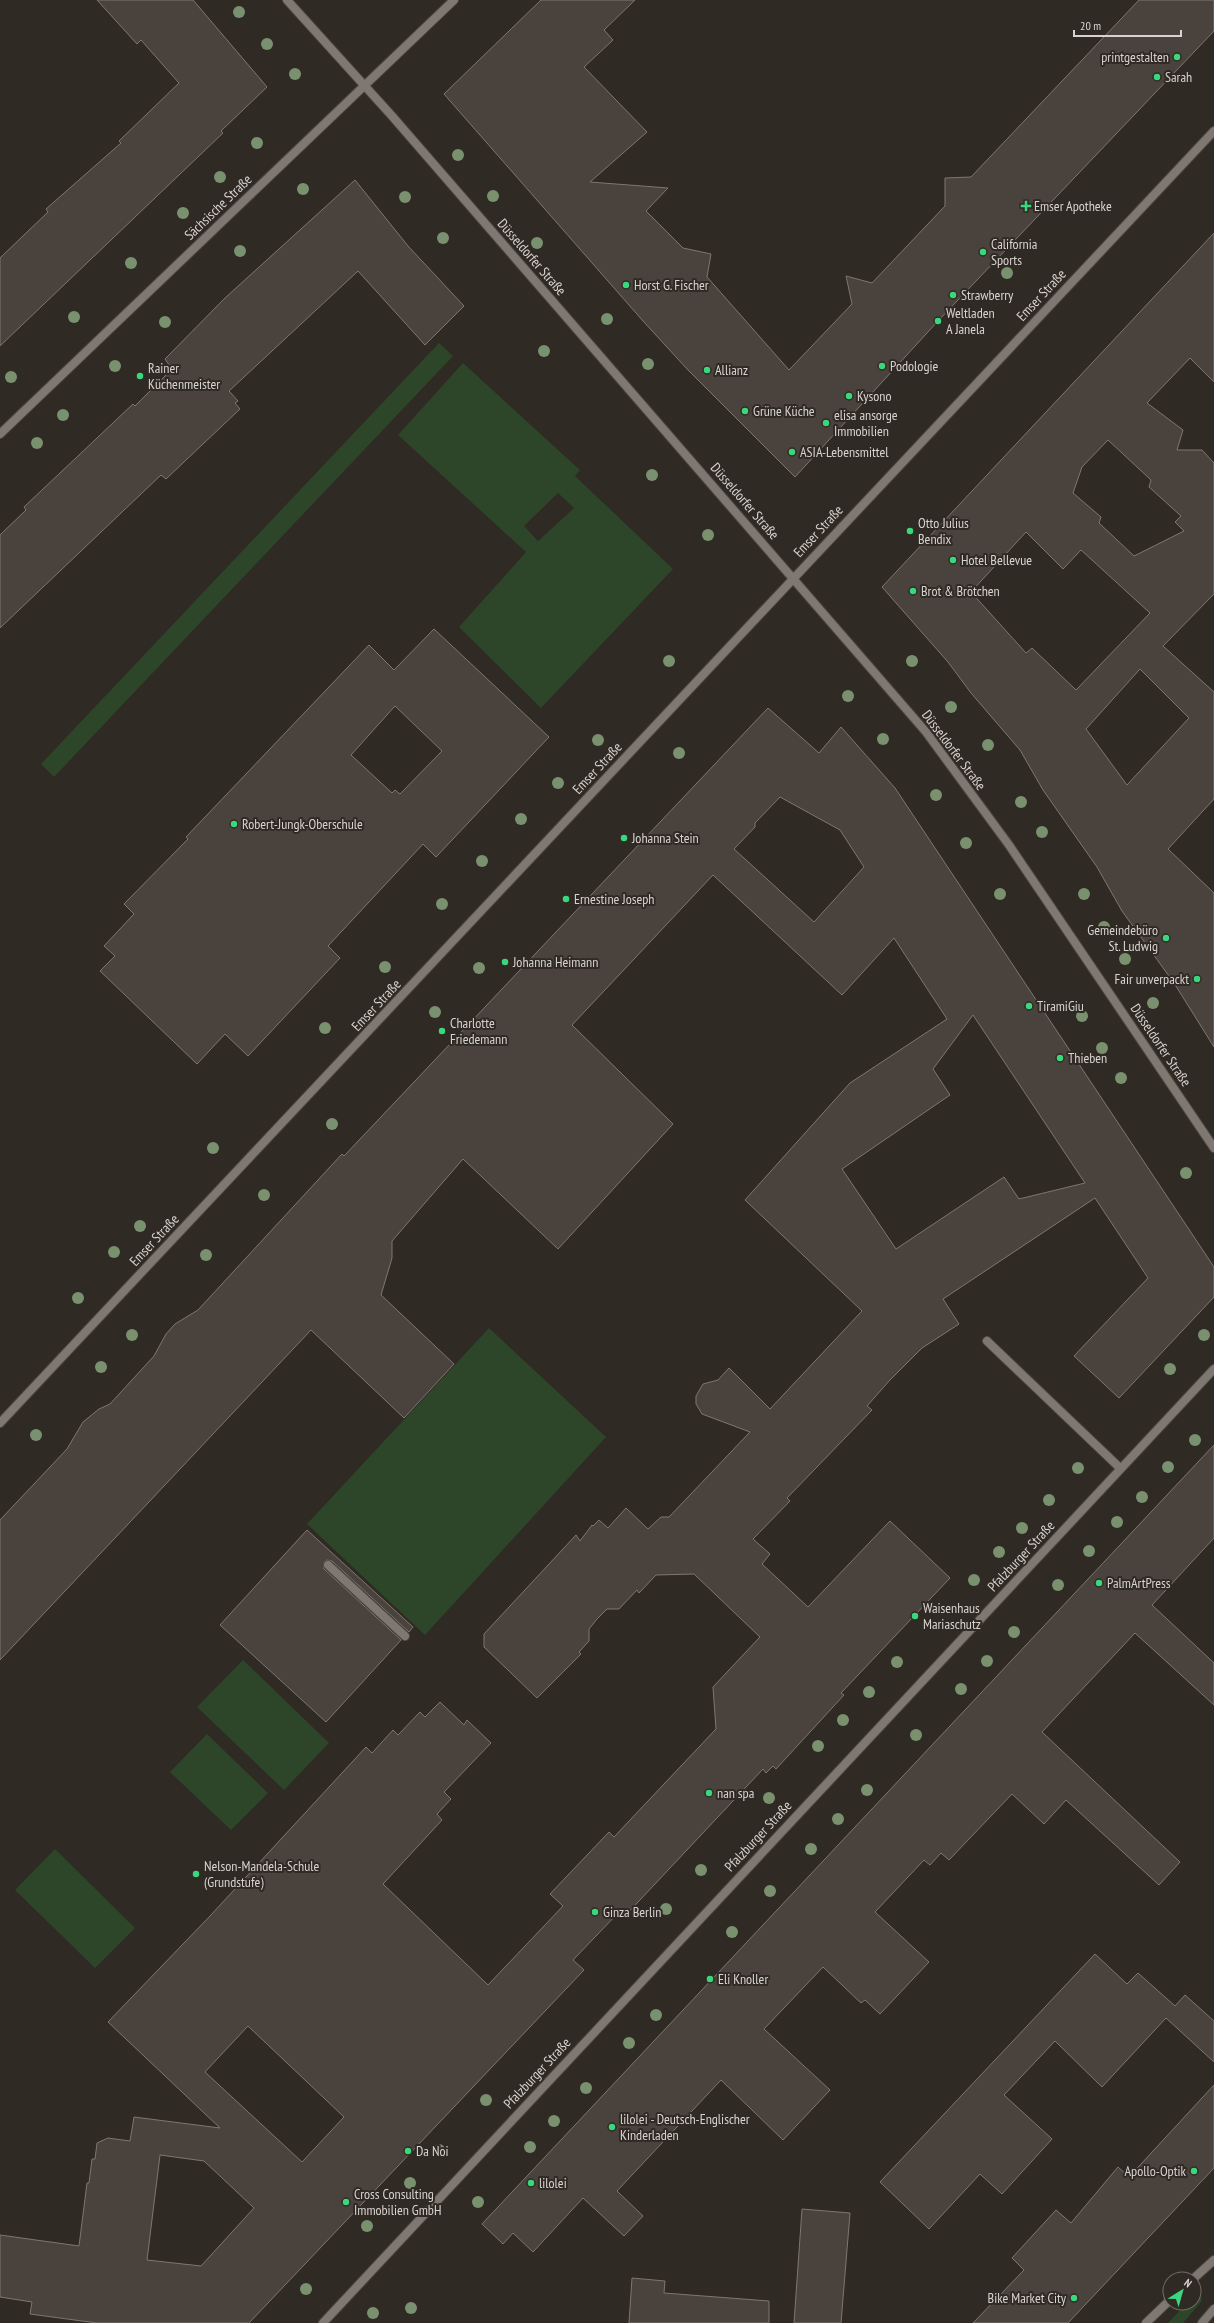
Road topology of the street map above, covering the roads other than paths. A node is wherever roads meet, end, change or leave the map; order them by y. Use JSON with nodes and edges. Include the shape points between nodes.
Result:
{"nodes":[{"id":1,"x":288,"y":0,"type":"edge"},
{"id":2,"x":454,"y":0,"type":"edge"},
{"id":3,"x":365,"y":85,"type":"junction"},
{"id":4,"x":1214,"y":131,"type":"edge"},
{"id":5,"x":0,"y":434,"type":"edge"},
{"id":6,"x":793,"y":577,"type":"junction"},
{"id":7,"x":1214,"y":1148,"type":"edge"},
{"id":8,"x":987,"y":1341,"type":"dead end"},
{"id":9,"x":1214,"y":1368,"type":"edge"},
{"id":10,"x":0,"y":1423,"type":"edge"},
{"id":11,"x":1120,"y":1468,"type":"junction"},
{"id":12,"x":328,"y":1566,"type":"dead end"},
{"id":13,"x":405,"y":1636,"type":"dead end"},
{"id":14,"x":1214,"y":2260,"type":"edge"},
{"id":15,"x":1202,"y":2271,"type":"edge"},
{"id":16,"x":1162,"y":2308,"type":"edge"},
{"id":17,"x":1214,"y":2309,"type":"edge"},
{"id":18,"x":323,"y":2323,"type":"edge"},
{"id":19,"x":1146,"y":2323,"type":"edge"},
{"id":20,"x":1202,"y":2323,"type":"edge"}],
"edges":[{"from":1,"to":3,"type":"street","name":"Düsseldorfer Straße"},
{"from":2,"to":3,"type":"street","name":"Sächsische Straße"},
{"from":3,"to":5,"type":"street","name":"Sächsische Straße"},
{"from":3,"to":6,"type":"street","name":"Düsseldorfer Straße"},
{"from":4,"to":6,"type":"street","name":"Emser Straße"},
{"from":6,"to":7,"type":"street","name":"Düsseldorfer Straße","via":[[926,732],[1000,832]]},
{"from":6,"to":10,"type":"street","name":"Emser Straße"},
{"from":8,"to":11,"type":"street"},
{"from":9,"to":11,"type":"street","name":"Pfalzburger Straße"},
{"from":11,"to":18,"type":"street","name":"Pfalzburger Straße"},
{"from":12,"to":13,"type":"street"},
{"from":14,"to":15,"type":"street"},
{"from":16,"to":19,"type":"street"},
{"from":17,"to":20,"type":"street"}]}
